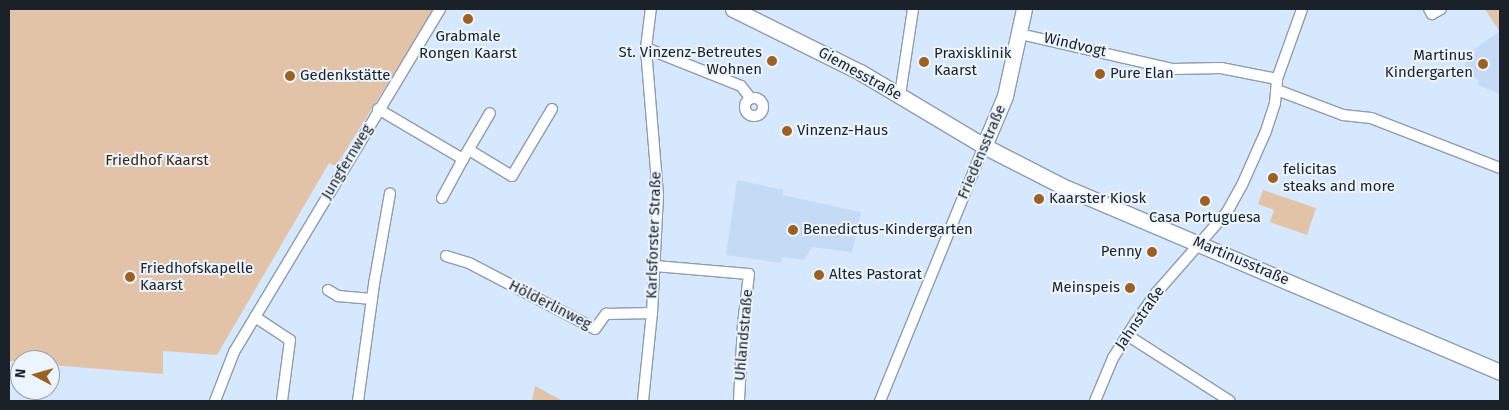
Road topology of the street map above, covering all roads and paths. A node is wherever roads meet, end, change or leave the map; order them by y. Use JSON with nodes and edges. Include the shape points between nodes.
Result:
{"nodes":[{"id":1,"x":440,"y":9,"type":"edge"},
{"id":2,"x":651,"y":9,"type":"edge"},
{"id":3,"x":733,"y":9,"type":"edge"},
{"id":4,"x":913,"y":9,"type":"edge"},
{"id":5,"x":1024,"y":9,"type":"edge"},
{"id":6,"x":1302,"y":9,"type":"edge"},
{"id":7,"x":1429,"y":9,"type":"edge"},
{"id":8,"x":1441,"y":9,"type":"edge"},
{"id":9,"x":1020,"y":34,"type":"junction"},
{"id":10,"x":646,"y":48,"type":"junction"},
{"id":11,"x":1277,"y":85,"type":"junction"},
{"id":12,"x":900,"y":95,"type":"junction"},
{"id":13,"x":751,"y":99,"type":"dead end"},
{"id":14,"x":378,"y":109,"type":"junction"},
{"id":15,"x":552,"y":109,"type":"dead end"},
{"id":16,"x":490,"y":113,"type":"dead end"},
{"id":17,"x":984,"y":146,"type":"junction"},
{"id":18,"x":469,"y":150,"type":"junction"},
{"id":19,"x":464,"y":159,"type":"junction"},
{"id":20,"x":1500,"y":168,"type":"edge"},
{"id":21,"x":390,"y":193,"type":"dead end"},
{"id":22,"x":442,"y":198,"type":"dead end"},
{"id":23,"x":1200,"y":244,"type":"junction"},
{"id":24,"x":446,"y":256,"type":"dead end"},
{"id":25,"x":654,"y":266,"type":"junction"},
{"id":26,"x":328,"y":290,"type":"dead end"},
{"id":27,"x":372,"y":299,"type":"junction"},
{"id":28,"x":652,"y":313,"type":"junction"},
{"id":29,"x":255,"y":317,"type":"junction"},
{"id":30,"x":1127,"y":336,"type":"junction"},
{"id":31,"x":1500,"y":372,"type":"edge"},
{"id":32,"x":214,"y":401,"type":"edge"},
{"id":33,"x":282,"y":401,"type":"edge"},
{"id":34,"x":358,"y":401,"type":"edge"},
{"id":35,"x":643,"y":401,"type":"edge"},
{"id":36,"x":739,"y":401,"type":"edge"},
{"id":37,"x":880,"y":401,"type":"edge"},
{"id":38,"x":1095,"y":401,"type":"edge"},
{"id":39,"x":1230,"y":401,"type":"edge"}],
"edges":[{"from":1,"to":14,"type":"street","name":"Jungfernweg"},
{"from":2,"to":10,"type":"street","name":"Karlsforster Straße"},
{"from":3,"to":12,"type":"main road","name":"Giemesstraße","via":[[778,29]]},
{"from":4,"to":12,"type":"street"},
{"from":5,"to":9,"type":"main road","name":"Friedensstraße"},
{"from":6,"to":11,"type":"street","name":"Jahnstraße"},
{"from":7,"to":8,"type":"street","via":[[1432,14]]},
{"from":9,"to":11,"type":"street","name":"Windvogt","via":[[1173,69],[1221,68]]},
{"from":9,"to":17,"type":"main road","name":"Friedensstraße","via":[[1005,96]]},
{"from":10,"to":13,"type":"street","via":[[742,86]]},
{"from":10,"to":25,"type":"street","name":"Karlsforster Straße","via":[[658,188]]},
{"from":11,"to":20,"type":"street","name":"Windvogt","via":[[1343,114],[1370,118]]},
{"from":11,"to":23,"type":"street","name":"Jahnstraße","via":[[1266,132],[1242,185],[1228,212]]},
{"from":12,"to":17,"type":"main road","name":"Giemesstraße"},
{"from":14,"to":19,"type":"street"},
{"from":14,"to":29,"type":"street","name":"Jungfernweg"},
{"from":15,"to":18,"type":"street","via":[[512,176]]},
{"from":16,"to":18,"type":"street"},
{"from":17,"to":23,"type":"main road","name":"Martinusstraße","via":[[1094,201]]},
{"from":17,"to":37,"type":"street","name":"Friedensstraße"},
{"from":18,"to":19,"type":"street"},
{"from":19,"to":22,"type":"street"},
{"from":21,"to":27,"type":"street"},
{"from":23,"to":30,"type":"street","name":"Jahnstraße","via":[[1157,292]]},
{"from":23,"to":31,"type":"main road","name":"Martinusstraße"},
{"from":24,"to":28,"type":"street","name":"Hölderlinweg","via":[[469,263],[596,330],[606,314]]},
{"from":25,"to":28,"type":"street","name":"Karlsforster Straße"},
{"from":25,"to":36,"type":"street","name":"Uhlandstraße","via":[[750,274],[743,324]]},
{"from":26,"to":27,"type":"street","via":[[338,296]]},
{"from":27,"to":34,"type":"street"},
{"from":28,"to":35,"type":"street","name":"Karlsforster Straße"},
{"from":29,"to":32,"type":"street","name":"Jungfernweg","via":[[234,352]]},
{"from":29,"to":33,"type":"street","via":[[290,340]]},
{"from":30,"to":38,"type":"street","name":"Jahnstraße","via":[[1105,373]]},
{"from":30,"to":39,"type":"street"}]}
